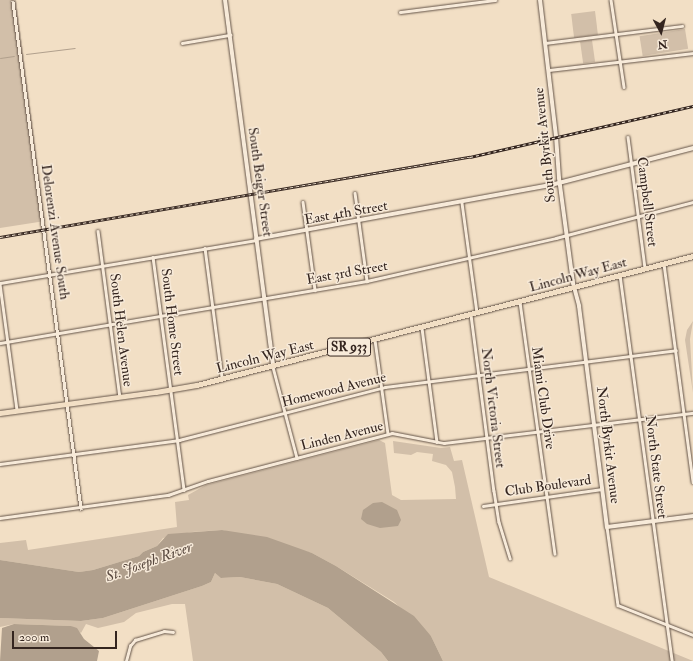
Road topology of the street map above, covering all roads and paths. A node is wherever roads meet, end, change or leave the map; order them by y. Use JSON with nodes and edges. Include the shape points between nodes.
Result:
{"nodes":[{"id":1,"x":225,"y":0,"type":"edge"},
{"id":2,"x":495,"y":0,"type":"edge"},
{"id":3,"x":540,"y":0,"type":"edge"},
{"id":4,"x":611,"y":0,"type":"edge"},
{"id":5,"x":13,"y":2,"type":"dead end"},
{"id":6,"x":400,"y":12,"type":"dead end"},
{"id":7,"x":682,"y":26,"type":"dead end"},
{"id":8,"x":616,"y":34,"type":"junction"},
{"id":9,"x":230,"y":35,"type":"junction"},
{"id":10,"x":182,"y":43,"type":"dead end"},
{"id":11,"x":545,"y":43,"type":"junction"},
{"id":12,"x":693,"y":53,"type":"edge"},
{"id":13,"x":620,"y":62,"type":"junction"},
{"id":14,"x":548,"y":70,"type":"junction"},
{"id":15,"x":624,"y":87,"type":"dead end"},
{"id":16,"x":628,"y":137,"type":"dead end"},
{"id":17,"x":693,"y":148,"type":"edge"},
{"id":18,"x":632,"y":164,"type":"junction"},
{"id":19,"x":559,"y":183,"type":"junction"},
{"id":20,"x":355,"y":193,"type":"dead end"},
{"id":21,"x":303,"y":202,"type":"dead end"},
{"id":22,"x":693,"y":202,"type":"edge"},
{"id":23,"x":462,"y":203,"type":"junction"},
{"id":24,"x":639,"y":216,"type":"junction"},
{"id":25,"x":360,"y":222,"type":"junction"},
{"id":26,"x":98,"y":230,"type":"dead end"},
{"id":27,"x":308,"y":231,"type":"junction"},
{"id":28,"x":566,"y":236,"type":"junction"},
{"id":29,"x":256,"y":239,"type":"junction"},
{"id":30,"x":205,"y":248,"type":"junction"},
{"id":31,"x":693,"y":256,"type":"edge"},
{"id":32,"x":153,"y":257,"type":"junction"},
{"id":33,"x":469,"y":258,"type":"junction"},
{"id":34,"x":664,"y":264,"type":"junction"},
{"id":35,"x":102,"y":265,"type":"junction"},
{"id":36,"x":646,"y":268,"type":"junction"},
{"id":37,"x":51,"y":274,"type":"junction"},
{"id":38,"x":620,"y":275,"type":"junction"},
{"id":39,"x":367,"y":281,"type":"junction"},
{"id":40,"x":0,"y":283,"type":"edge"},
{"id":41,"x":575,"y":287,"type":"junction"},
{"id":42,"x":315,"y":290,"type":"junction"},
{"id":43,"x":264,"y":298,"type":"junction"},
{"id":44,"x":520,"y":302,"type":"junction"},
{"id":45,"x":212,"y":307,"type":"junction"},
{"id":46,"x":477,"y":313,"type":"junction"},
{"id":47,"x":471,"y":315,"type":"junction"},
{"id":48,"x":161,"y":316,"type":"junction"},
{"id":49,"x":110,"y":324,"type":"junction"},
{"id":50,"x":422,"y":328,"type":"junction"},
{"id":51,"x":59,"y":333,"type":"junction"},
{"id":52,"x":375,"y":340,"type":"junction"},
{"id":53,"x":8,"y":342,"type":"junction"},
{"id":54,"x":0,"y":343,"type":"edge"},
{"id":55,"x":676,"y":350,"type":"junction"},
{"id":56,"x":631,"y":356,"type":"junction"},
{"id":57,"x":586,"y":362,"type":"junction"},
{"id":58,"x":273,"y":367,"type":"junction"},
{"id":59,"x":530,"y":370,"type":"junction"},
{"id":60,"x":479,"y":375,"type":"junction"},
{"id":61,"x":222,"y":379,"type":"junction"},
{"id":62,"x":430,"y":381,"type":"junction"},
{"id":63,"x":381,"y":388,"type":"junction"},
{"id":64,"x":171,"y":390,"type":"junction"},
{"id":65,"x":120,"y":397,"type":"junction"},
{"id":66,"x":68,"y":404,"type":"junction"},
{"id":67,"x":17,"y":411,"type":"junction"},
{"id":68,"x":0,"y":413,"type":"edge"},
{"id":69,"x":285,"y":413,"type":"junction"},
{"id":70,"x":693,"y":413,"type":"edge"},
{"id":71,"x":684,"y":414,"type":"junction"},
{"id":72,"x":639,"y":420,"type":"junction"},
{"id":73,"x":594,"y":426,"type":"junction"},
{"id":74,"x":538,"y":433,"type":"junction"},
{"id":75,"x":388,"y":434,"type":"junction"},
{"id":76,"x":487,"y":438,"type":"junction"},
{"id":77,"x":178,"y":441,"type":"junction"},
{"id":78,"x":437,"y":442,"type":"junction"},
{"id":79,"x":74,"y":454,"type":"junction"},
{"id":80,"x":297,"y":458,"type":"junction"},
{"id":81,"x":0,"y":464,"type":"edge"},
{"id":82,"x":693,"y":482,"type":"edge"},
{"id":83,"x":603,"y":489,"type":"junction"},
{"id":84,"x":184,"y":490,"type":"junction"},
{"id":85,"x":546,"y":496,"type":"junction"},
{"id":86,"x":496,"y":504,"type":"junction"},
{"id":87,"x":483,"y":506,"type":"dead end"},
{"id":88,"x":81,"y":508,"type":"junction"},
{"id":89,"x":693,"y":516,"type":"edge"},
{"id":90,"x":0,"y":518,"type":"edge"},
{"id":91,"x":652,"y":521,"type":"junction"},
{"id":92,"x":607,"y":527,"type":"junction"},
{"id":93,"x":555,"y":554,"type":"dead end"},
{"id":94,"x":510,"y":558,"type":"dead end"},
{"id":95,"x":667,"y":625,"type":"junction"},
{"id":96,"x":173,"y":632,"type":"dead end"},
{"id":97,"x":693,"y":635,"type":"edge"},
{"id":98,"x":126,"y":661,"type":"edge"},
{"id":99,"x":672,"y":661,"type":"edge"}],
"edges":[{"from":1,"to":9,"type":"street","name":"South Beiger Street"},
{"from":2,"to":6,"type":"street"},
{"from":3,"to":11,"type":"street","name":"South Byrkit Avenue"},
{"from":4,"to":8,"type":"street"},
{"from":5,"to":37,"type":"street","name":"Delorenzi Avenue South"},
{"from":7,"to":8,"type":"street"},
{"from":8,"to":11,"type":"street"},
{"from":8,"to":13,"type":"street"},
{"from":9,"to":10,"type":"street"},
{"from":9,"to":29,"type":"street","name":"South Beiger Street"},
{"from":11,"to":14,"type":"street","name":"South Byrkit Avenue"},
{"from":12,"to":13,"type":"street"},
{"from":13,"to":14,"type":"street"},
{"from":13,"to":15,"type":"street"},
{"from":14,"to":19,"type":"street","name":"South Byrkit Avenue"},
{"from":16,"to":18,"type":"street","name":"Campbell Street"},
{"from":17,"to":18,"type":"street","name":"East 4th Street"},
{"from":18,"to":19,"type":"street","name":"East 4th Street"},
{"from":18,"to":24,"type":"street","name":"Campbell Street"},
{"from":19,"to":23,"type":"street","name":"East 4th Street"},
{"from":19,"to":28,"type":"street","name":"South Byrkit Avenue"},
{"from":20,"to":25,"type":"street"},
{"from":21,"to":27,"type":"street"},
{"from":22,"to":24,"type":"street","name":"East 3rd Street"},
{"from":23,"to":25,"type":"street","name":"East 4th Street"},
{"from":23,"to":33,"type":"street"},
{"from":24,"to":28,"type":"street","name":"East 3rd Street"},
{"from":24,"to":36,"type":"street","name":"Campbell Street"},
{"from":25,"to":27,"type":"street","name":"East 4th Street"},
{"from":25,"to":39,"type":"street"},
{"from":26,"to":35,"type":"street","name":"South Helen Avenue"},
{"from":27,"to":29,"type":"street","name":"East 4th Street"},
{"from":27,"to":42,"type":"street"},
{"from":28,"to":33,"type":"street","name":"East 3rd Street"},
{"from":28,"to":41,"type":"street","name":"South Byrkit Avenue"},
{"from":29,"to":30,"type":"street","name":"East 4th Street"},
{"from":29,"to":43,"type":"street","name":"South Beiger Street"},
{"from":30,"to":32,"type":"street","name":"East 4th Street"},
{"from":30,"to":45,"type":"street"},
{"from":31,"to":34,"type":"main road","name":"Lincoln Way East","number":"SR 933"},
{"from":32,"to":35,"type":"street","name":"East 4th Street"},
{"from":32,"to":48,"type":"street","name":"South Home Street"},
{"from":33,"to":39,"type":"street","name":"East 3rd Street"},
{"from":33,"to":46,"type":"street"},
{"from":34,"to":36,"type":"main road","name":"Lincoln Way East","number":"SR 933"},
{"from":34,"to":55,"type":"street"},
{"from":35,"to":37,"type":"street","name":"East 4th Street"},
{"from":35,"to":49,"type":"street","name":"South Helen Avenue"},
{"from":36,"to":38,"type":"main road","name":"Lincoln Way East","number":"SR 933"},
{"from":37,"to":40,"type":"street","name":"East 4th Street"},
{"from":37,"to":51,"type":"street","name":"Delorenzi Avenue South"},
{"from":38,"to":41,"type":"main road","name":"Lincoln Way East","number":"SR 933"},
{"from":38,"to":56,"type":"street","name":"North State Street"},
{"from":39,"to":42,"type":"street","name":"East 3rd Street"},
{"from":40,"to":53,"type":"street"},
{"from":41,"to":44,"type":"main road","name":"Lincoln Way East","number":"SR 933"},
{"from":41,"to":57,"type":"street","name":"North Byrkit Avenue"},
{"from":42,"to":43,"type":"street","name":"East 3rd Street"},
{"from":43,"to":45,"type":"street","name":"East 3rd Street"},
{"from":43,"to":58,"type":"street","name":"South Beiger Street"},
{"from":44,"to":46,"type":"main road","name":"Lincoln Way East","number":"SR 933"},
{"from":44,"to":59,"type":"street","name":"Miami Club Drive"},
{"from":45,"to":48,"type":"street","name":"East 3rd Street"},
{"from":45,"to":61,"type":"street"},
{"from":46,"to":47,"type":"main road","name":"Lincoln Way East","number":"SR 933"},
{"from":47,"to":50,"type":"main road","name":"Lincoln Way East","number":"SR 933"},
{"from":47,"to":60,"type":"street","name":"North Victoria Street"},
{"from":48,"to":49,"type":"street","name":"East 3rd Street"},
{"from":48,"to":64,"type":"street","name":"South Home Street"},
{"from":49,"to":51,"type":"street","name":"East 3rd Street"},
{"from":49,"to":65,"type":"street","name":"South Helen Avenue"},
{"from":50,"to":52,"type":"main road","name":"Lincoln Way East","number":"SR 933"},
{"from":50,"to":62,"type":"street"},
{"from":51,"to":53,"type":"street","name":"East 3rd Street"},
{"from":51,"to":66,"type":"street","name":"Delorenzi Avenue South"},
{"from":52,"to":58,"type":"main road","name":"Lincoln Way East","number":"SR 933"},
{"from":52,"to":63,"type":"street"},
{"from":53,"to":54,"type":"street","name":"East 3rd Street"},
{"from":53,"to":67,"type":"street"},
{"from":55,"to":56,"type":"street","name":"Homewood Avenue"},
{"from":55,"to":71,"type":"street"},
{"from":56,"to":57,"type":"street","name":"Homewood Avenue"},
{"from":56,"to":72,"type":"street","name":"North State Street"},
{"from":57,"to":59,"type":"street","name":"Homewood Avenue"},
{"from":57,"to":73,"type":"street","name":"North Byrkit Avenue"},
{"from":58,"to":61,"type":"main road","name":"Lincoln Way East","number":"SR 933"},
{"from":58,"to":69,"type":"street"},
{"from":59,"to":60,"type":"street","name":"Homewood Avenue"},
{"from":59,"to":74,"type":"street","name":"Miami Club Drive"},
{"from":60,"to":62,"type":"street","name":"Homewood Avenue"},
{"from":60,"to":76,"type":"street","name":"North Victoria Street"},
{"from":61,"to":64,"type":"main road","name":"Lincoln Way East","number":"SR 933"},
{"from":62,"to":63,"type":"street","name":"Homewood Avenue"},
{"from":62,"to":78,"type":"street"},
{"from":63,"to":69,"type":"street","name":"Homewood Avenue"},
{"from":63,"to":75,"type":"street"},
{"from":64,"to":65,"type":"main road","name":"Lincoln Way East","number":"SR 933"},
{"from":64,"to":77,"type":"street","name":"South Home Street"},
{"from":65,"to":66,"type":"main road","name":"Lincoln Way East","number":"SR 933"},
{"from":66,"to":67,"type":"main road","name":"Lincoln Way East","number":"SR 933"},
{"from":66,"to":79,"type":"street","name":"Delorenzi Avenue South"},
{"from":67,"to":68,"type":"main road","name":"Lincoln Way East","number":"SR 933"},
{"from":69,"to":77,"type":"street","name":"Homewood Avenue"},
{"from":69,"to":80,"type":"street"},
{"from":70,"to":71,"type":"street","name":"Linden Avenue"},
{"from":71,"to":72,"type":"street","name":"Linden Avenue"},
{"from":71,"to":82,"type":"street"},
{"from":72,"to":73,"type":"street","name":"Linden Avenue"},
{"from":72,"to":91,"type":"street","name":"North State Street"},
{"from":73,"to":74,"type":"street","name":"Linden Avenue"},
{"from":73,"to":83,"type":"street","name":"North Byrkit Avenue"},
{"from":74,"to":76,"type":"street","name":"Linden Avenue"},
{"from":74,"to":85,"type":"street","name":"Miami Club Drive"},
{"from":75,"to":78,"type":"street","name":"Linden Avenue"},
{"from":75,"to":80,"type":"street","name":"Linden Avenue"},
{"from":76,"to":78,"type":"street","name":"Linden Avenue"},
{"from":76,"to":86,"type":"street","name":"North Victoria Street"},
{"from":77,"to":79,"type":"street","name":"Homewood Avenue"},
{"from":77,"to":84,"type":"street","name":"South Home Street"},
{"from":79,"to":81,"type":"street","name":"Homewood Avenue"},
{"from":79,"to":88,"type":"street","name":"Delorenzi Avenue South"},
{"from":80,"to":84,"type":"street","name":"Linden Avenue","via":[[208,481]]},
{"from":83,"to":85,"type":"street","name":"Club Boulevard"},
{"from":83,"to":92,"type":"street","name":"North Byrkit Avenue"},
{"from":84,"to":88,"type":"street","name":"Linden Avenue","via":[[162,497]]},
{"from":85,"to":86,"type":"street","name":"Club Boulevard"},
{"from":85,"to":93,"type":"street","name":"Miami Club Drive"},
{"from":86,"to":87,"type":"street","name":"Club Boulevard"},
{"from":86,"to":94,"type":"street","name":"North Victoria Street"},
{"from":88,"to":90,"type":"street","name":"Linden Avenue"},
{"from":89,"to":91,"type":"street"},
{"from":91,"to":92,"type":"street"},
{"from":91,"to":95,"type":"street","name":"North State Street"},
{"from":92,"to":95,"type":"street","name":"North Byrkit Avenue","via":[[618,605]]},
{"from":95,"to":97,"type":"street"},
{"from":95,"to":99,"type":"street","name":"North State Street"},
{"from":96,"to":98,"type":"street","via":[[164,631],[137,638],[130,646]]}]}
